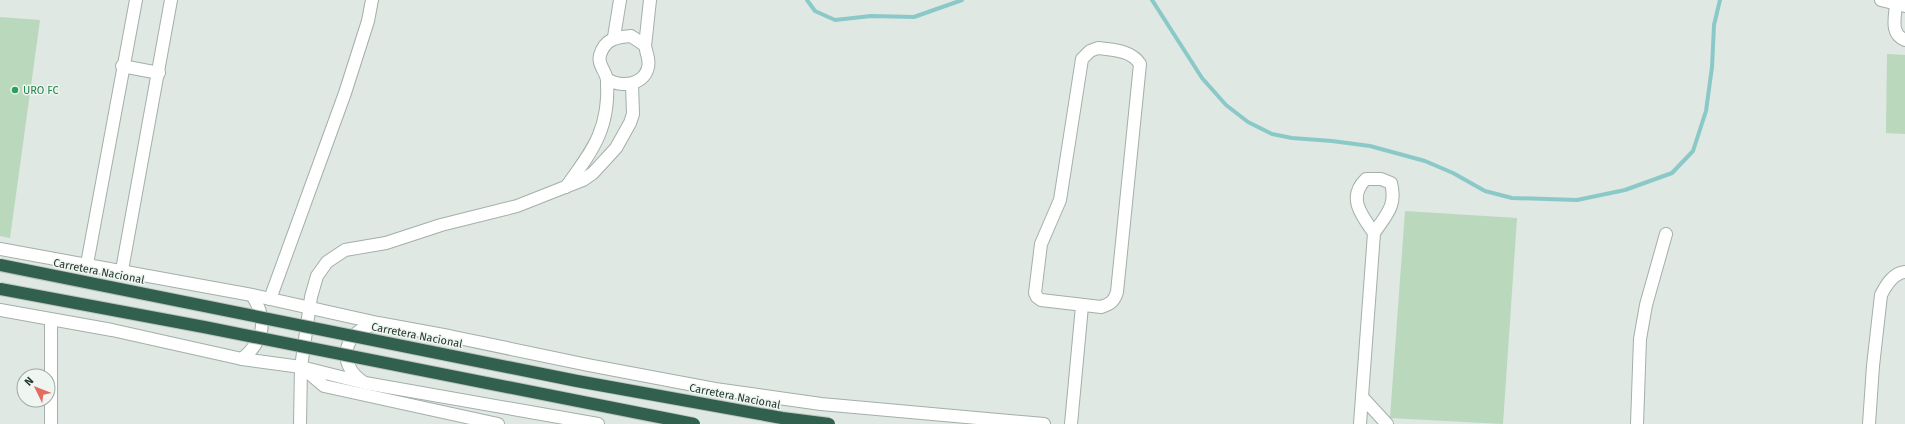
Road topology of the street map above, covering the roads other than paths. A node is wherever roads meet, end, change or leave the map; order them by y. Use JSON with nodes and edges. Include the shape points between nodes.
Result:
{"nodes":[{"id":1,"x":136,"y":0,"type":"edge"},
{"id":2,"x":172,"y":0,"type":"edge"},
{"id":3,"x":372,"y":0,"type":"edge"},
{"id":4,"x":620,"y":0,"type":"edge"},
{"id":5,"x":650,"y":0,"type":"edge"},
{"id":6,"x":1881,"y":0,"type":"edge"},
{"id":7,"x":1901,"y":5,"type":"edge"},
{"id":8,"x":614,"y":38,"type":"junction"},
{"id":9,"x":1905,"y":40,"type":"edge"},
{"id":10,"x":645,"y":46,"type":"junction"},
{"id":11,"x":122,"y":66,"type":"junction"},
{"id":12,"x":159,"y":73,"type":"junction"},
{"id":13,"x":607,"y":79,"type":"junction"},
{"id":14,"x":632,"y":84,"type":"junction"},
{"id":15,"x":565,"y":187,"type":"junction"},
{"id":16,"x":1374,"y":233,"type":"dead end"},
{"id":17,"x":1666,"y":234,"type":"dead end"},
{"id":18,"x":0,"y":249,"type":"edge"},
{"id":19,"x":86,"y":264,"type":"junction"},
{"id":20,"x":0,"y":265,"type":"edge"},
{"id":21,"x":122,"y":270,"type":"junction"},
{"id":22,"x":1905,"y":272,"type":"edge"},
{"id":23,"x":0,"y":289,"type":"edge"},
{"id":24,"x":252,"y":295,"type":"junction"},
{"id":25,"x":270,"y":299,"type":"junction"},
{"id":26,"x":1082,"y":306,"type":"junction"},
{"id":27,"x":310,"y":307,"type":"junction"},
{"id":28,"x":0,"y":310,"type":"edge"},
{"id":29,"x":51,"y":320,"type":"junction"},
{"id":30,"x":378,"y":323,"type":"junction"},
{"id":31,"x":242,"y":359,"type":"junction"},
{"id":32,"x":301,"y":367,"type":"junction"},
{"id":33,"x":365,"y":383,"type":"junction"},
{"id":34,"x":1363,"y":398,"type":"junction"},
{"id":35,"x":500,"y":407,"type":"junction"},
{"id":36,"x":51,"y":424,"type":"edge"},
{"id":37,"x":300,"y":424,"type":"edge"},
{"id":38,"x":495,"y":424,"type":"edge"},
{"id":39,"x":498,"y":424,"type":"edge"},
{"id":40,"x":598,"y":424,"type":"edge"},
{"id":41,"x":694,"y":424,"type":"edge"},
{"id":42,"x":829,"y":424,"type":"edge"},
{"id":43,"x":1044,"y":424,"type":"edge"},
{"id":44,"x":1071,"y":424,"type":"edge"},
{"id":45,"x":1360,"y":424,"type":"edge"},
{"id":46,"x":1387,"y":424,"type":"edge"},
{"id":47,"x":1637,"y":424,"type":"edge"},
{"id":48,"x":1869,"y":424,"type":"edge"}],
"edges":[{"from":1,"to":11,"type":"street"},
{"from":2,"to":12,"type":"street"},
{"from":3,"to":25,"type":"street","via":[[368,21],[344,93]]},
{"from":4,"to":8,"type":"street"},
{"from":5,"to":10,"type":"street"},
{"from":6,"to":7,"type":"street"},
{"from":7,"to":9,"type":"street","via":[[1894,29],[1898,37]]},
{"from":8,"to":10,"type":"street","via":[[631,36]]},
{"from":8,"to":13,"type":"street","via":[[605,45],[599,56],[601,69]]},
{"from":10,"to":14,"type":"street","via":[[649,60],[644,75]]},
{"from":11,"to":12,"type":"street"},
{"from":11,"to":19,"type":"street"},
{"from":12,"to":21,"type":"street"},
{"from":13,"to":14,"type":"street","via":[[624,86]]},
{"from":13,"to":15,"type":"street","via":[[606,120],[583,165]]},
{"from":14,"to":15,"type":"street","via":[[633,114],[616,148],[593,173]]},
{"from":15,"to":27,"type":"street","via":[[517,206],[440,225],[386,243],[345,250],[328,262],[317,276]]},
{"from":16,"to":34,"type":"street"},
{"from":17,"to":47,"type":"street","via":[[1646,305],[1640,339]]},
{"from":18,"to":19,"type":"street"},
{"from":19,"to":21,"type":"street"},
{"from":20,"to":42,"type":"highway","name":"Carretera Nacional","bridge":true,"via":[[577,381]]},
{"from":21,"to":24,"type":"street"},
{"from":22,"to":48,"type":"street","via":[[1898,274],[1885,287],[1881,296]]},
{"from":23,"to":41,"type":"highway","bridge":true},
{"from":24,"to":25,"type":"street"},
{"from":24,"to":31,"type":"street","via":[[259,305],[262,329],[258,341]]},
{"from":25,"to":27,"type":"street"},
{"from":26,"to":26,"type":"street","via":[[1101,307],[1110,305],[1115,299],[1140,64],[1129,54],[1098,48],[1090,50],[1082,59],[1060,200],[1041,244],[1035,293],[1041,300]]},
{"from":26,"to":44,"type":"street"},
{"from":27,"to":30,"type":"street"},
{"from":27,"to":32,"type":"street"},
{"from":28,"to":29,"type":"street"},
{"from":29,"to":31,"type":"street","via":[[112,330]]},
{"from":29,"to":36,"type":"street"},
{"from":30,"to":33,"type":"street","via":[[356,332],[349,342],[346,354],[348,366],[355,376]]},
{"from":30,"to":43,"type":"street","via":[[715,389],[821,404]]},
{"from":31,"to":32,"type":"street"},
{"from":32,"to":33,"type":"street"},
{"from":32,"to":37,"type":"street"},
{"from":32,"to":38,"type":"street","via":[[324,386]]},
{"from":33,"to":35,"type":"street"},
{"from":34,"to":45,"type":"street"},
{"from":34,"to":46,"type":"street"},
{"from":35,"to":38,"type":"street"},
{"from":35,"to":40,"type":"street"},
{"from":38,"to":39,"type":"street"}]}
